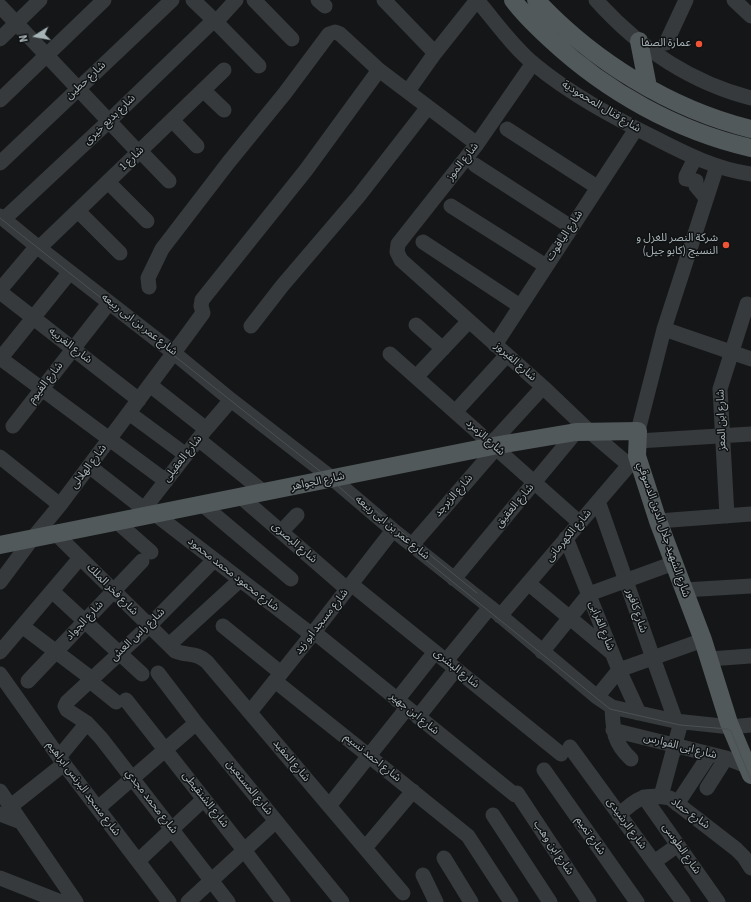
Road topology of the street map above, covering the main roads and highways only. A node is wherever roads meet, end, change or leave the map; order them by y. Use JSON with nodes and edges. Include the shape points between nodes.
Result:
{"nodes":[{"id":1,"x":513,"y":0,"type":"edge"},
{"id":2,"x":536,"y":0,"type":"edge"},
{"id":3,"x":639,"y":41,"type":"road end"},
{"id":4,"x":648,"y":87,"type":"junction"},
{"id":5,"x":751,"y":128,"type":"edge"},
{"id":6,"x":751,"y":148,"type":"edge"},
{"id":7,"x":636,"y":448,"type":"joint"},
{"id":8,"x":0,"y":545,"type":"edge"},
{"id":9,"x":749,"y":770,"type":"edge"}],
"edges":[{"from":1,"to":6,"type":"main road","via":[[559,48],[617,91],[678,124],[720,140]]},
{"from":2,"to":4,"type":"main road","via":[[592,50]]},
{"from":3,"to":4,"type":"main road"},
{"from":4,"to":5,"type":"main road","via":[[689,107]]},
{"from":7,"to":8,"type":"main road","name":"شارع الجواهر","via":[[582,432],[493,446]]},
{"from":7,"to":9,"type":"main road","name":"شارع الشهيد جلال الدين الدسوقي","via":[[658,521],[703,640],[731,727]]}]}
